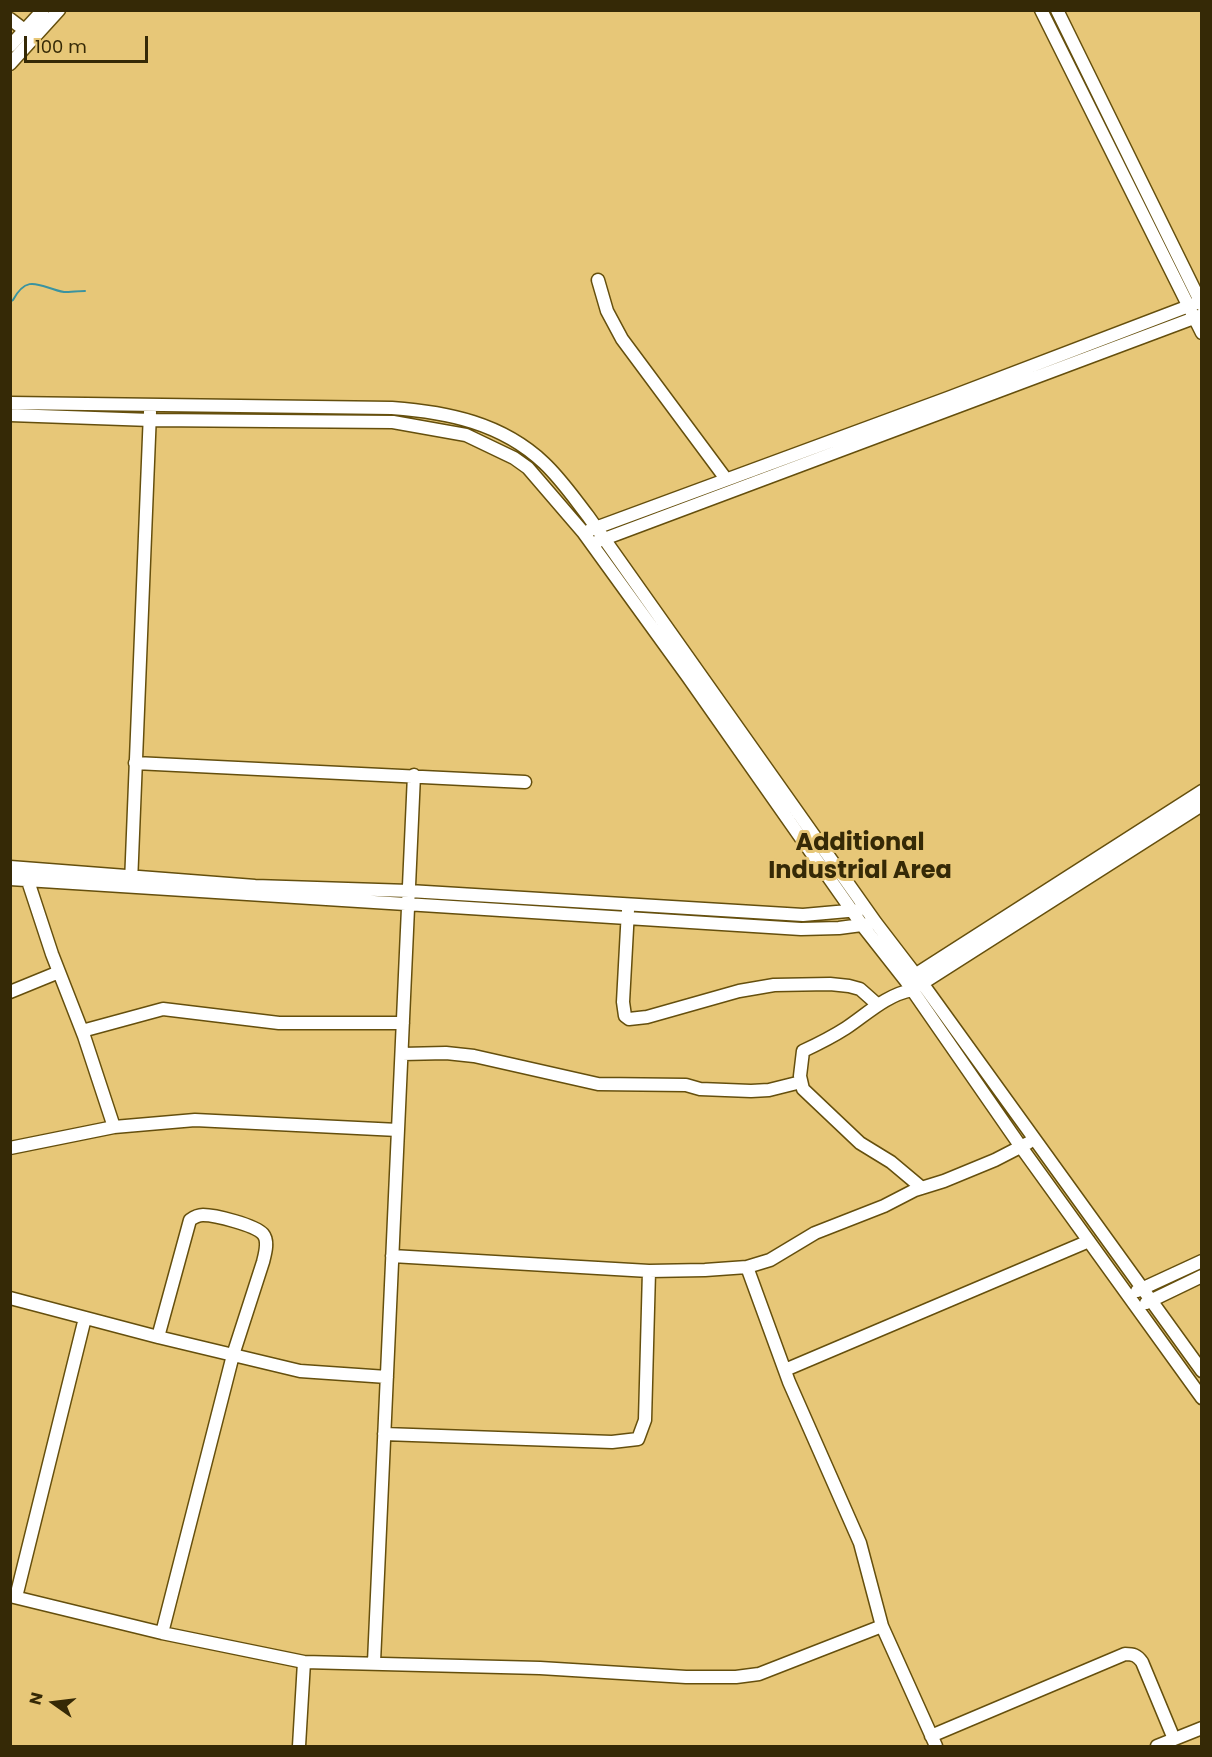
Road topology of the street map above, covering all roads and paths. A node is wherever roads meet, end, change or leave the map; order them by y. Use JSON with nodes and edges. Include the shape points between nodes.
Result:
{"nodes":[{"id":1,"x":43,"y":10,"type":"edge"},
{"id":2,"x":59,"y":10,"type":"edge"},
{"id":3,"x":1041,"y":10,"type":"edge"},
{"id":4,"x":1057,"y":10,"type":"edge"},
{"id":5,"x":10,"y":19,"type":"edge"},
{"id":6,"x":21,"y":38,"type":"edge"},
{"id":7,"x":10,"y":64,"type":"edge"},
{"id":8,"x":598,"y":280,"type":"dead end"},
{"id":9,"x":1198,"y":308,"type":"edge"},
{"id":10,"x":1202,"y":333,"type":"edge"},
{"id":11,"x":1052,"y":364,"type":"junction"},
{"id":12,"x":10,"y":403,"type":"edge"},
{"id":13,"x":150,"y":405,"type":"junction"},
{"id":14,"x":10,"y":414,"type":"edge"},
{"id":15,"x":151,"y":420,"type":"junction"},
{"id":16,"x":726,"y":479,"type":"junction"},
{"id":17,"x":596,"y":528,"type":"junction"},
{"id":18,"x":583,"y":532,"type":"junction"},
{"id":19,"x":597,"y":542,"type":"junction"},
{"id":20,"x":135,"y":764,"type":"junction"},
{"id":21,"x":414,"y":776,"type":"junction"},
{"id":22,"x":525,"y":782,"type":"dead end"},
{"id":23,"x":1202,"y":791,"type":"edge"},
{"id":24,"x":1202,"y":805,"type":"edge"},
{"id":25,"x":10,"y":867,"type":"edge"},
{"id":26,"x":26,"y":874,"type":"junction"},
{"id":27,"x":10,"y":879,"type":"edge"},
{"id":28,"x":131,"y":882,"type":"junction"},
{"id":29,"x":409,"y":898,"type":"junction"},
{"id":30,"x":860,"y":910,"type":"junction"},
{"id":31,"x":628,"y":911,"type":"junction"},
{"id":32,"x":876,"y":923,"type":"junction"},
{"id":33,"x":862,"y":925,"type":"junction"},
{"id":34,"x":59,"y":972,"type":"junction"},
{"id":35,"x":914,"y":982,"type":"junction"},
{"id":36,"x":10,"y":992,"type":"edge"},
{"id":37,"x":878,"y":1005,"type":"junction"},
{"id":38,"x":403,"y":1023,"type":"junction"},
{"id":39,"x":82,"y":1031,"type":"junction"},
{"id":40,"x":402,"y":1054,"type":"junction"},
{"id":41,"x":801,"y":1082,"type":"junction"},
{"id":42,"x":114,"y":1127,"type":"junction"},
{"id":43,"x":398,"y":1130,"type":"junction"},
{"id":44,"x":1035,"y":1140,"type":"junction"},
{"id":45,"x":1021,"y":1147,"type":"junction"},
{"id":46,"x":10,"y":1148,"type":"edge"},
{"id":47,"x":922,"y":1188,"type":"junction"},
{"id":48,"x":1089,"y":1241,"type":"junction"},
{"id":49,"x":392,"y":1256,"type":"junction"},
{"id":50,"x":1202,"y":1261,"type":"edge"},
{"id":51,"x":747,"y":1267,"type":"junction"},
{"id":52,"x":649,"y":1271,"type":"junction"},
{"id":53,"x":1202,"y":1276,"type":"edge"},
{"id":54,"x":1143,"y":1288,"type":"junction"},
{"id":55,"x":1128,"y":1296,"type":"junction"},
{"id":56,"x":10,"y":1298,"type":"edge"},
{"id":57,"x":1151,"y":1300,"type":"junction"},
{"id":58,"x":1136,"y":1308,"type":"junction"},
{"id":59,"x":85,"y":1318,"type":"junction"},
{"id":60,"x":159,"y":1337,"type":"junction"},
{"id":61,"x":233,"y":1355,"type":"junction"},
{"id":62,"x":785,"y":1370,"type":"junction"},
{"id":63,"x":1202,"y":1371,"type":"edge"},
{"id":64,"x":387,"y":1377,"type":"junction"},
{"id":65,"x":1202,"y":1398,"type":"edge"},
{"id":66,"x":384,"y":1434,"type":"junction"},
{"id":67,"x":13,"y":1596,"type":"edge"},
{"id":68,"x":882,"y":1626,"type":"junction"},
{"id":69,"x":162,"y":1633,"type":"junction"},
{"id":70,"x":304,"y":1662,"type":"junction"},
{"id":71,"x":374,"y":1662,"type":"junction"},
{"id":72,"x":1200,"y":1732,"type":"edge"},
{"id":73,"x":1174,"y":1739,"type":"junction"},
{"id":74,"x":934,"y":1741,"type":"edge"},
{"id":75,"x":298,"y":1746,"type":"edge"},
{"id":76,"x":1157,"y":1746,"type":"edge"}],
"edges":[{"from":1,"to":6,"type":"street"},
{"from":2,"to":6,"type":"street"},
{"from":3,"to":9,"type":"street"},
{"from":4,"to":9,"type":"street"},
{"from":5,"to":6,"type":"street"},
{"from":6,"to":7,"type":"street"},
{"from":8,"to":16,"type":"street","via":[[607,311],[622,339]]},
{"from":9,"to":10,"type":"street"},
{"from":9,"to":11,"type":"street"},
{"from":11,"to":16,"type":"street"},
{"from":11,"to":19,"type":"street"},
{"from":12,"to":13,"type":"street"},
{"from":13,"to":15,"type":"street"},
{"from":13,"to":17,"type":"street","via":[[392,408],[457,416],[520,444],[536,456]]},
{"from":14,"to":15,"type":"street"},
{"from":15,"to":18,"type":"street","via":[[382,422],[454,432],[492,446],[528,468]]},
{"from":15,"to":20,"type":"street"},
{"from":16,"to":17,"type":"street"},
{"from":17,"to":18,"type":"street"},
{"from":17,"to":19,"type":"street"},
{"from":18,"to":19,"type":"street"},
{"from":19,"to":30,"type":"street"},
{"from":20,"to":21,"type":"street"},
{"from":20,"to":28,"type":"street"},
{"from":21,"to":22,"type":"street"},
{"from":21,"to":29,"type":"street"},
{"from":23,"to":35,"type":"street"},
{"from":24,"to":35,"type":"street"},
{"from":25,"to":26,"type":"street"},
{"from":26,"to":27,"type":"street"},
{"from":26,"to":28,"type":"street"},
{"from":26,"to":34,"type":"street"},
{"from":28,"to":29,"type":"street","via":[[255,886]]},
{"from":29,"to":31,"type":"street"},
{"from":29,"to":38,"type":"street"},
{"from":30,"to":31,"type":"street","via":[[802,915]]},
{"from":30,"to":32,"type":"street"},
{"from":30,"to":33,"type":"street"},
{"from":31,"to":33,"type":"street","via":[[801,929]]},
{"from":31,"to":37,"type":"street","via":[[623,1002],[629,1019],[774,985],[860,988]]},
{"from":32,"to":33,"type":"street"},
{"from":32,"to":35,"type":"street"},
{"from":33,"to":35,"type":"street"},
{"from":34,"to":36,"type":"street"},
{"from":34,"to":39,"type":"street"},
{"from":35,"to":37,"type":"street"},
{"from":35,"to":44,"type":"street"},
{"from":35,"to":45,"type":"street"},
{"from":37,"to":41,"type":"street","via":[[824,1042],[803,1051]]},
{"from":38,"to":39,"type":"street","via":[[279,1023],[163,1008]]},
{"from":38,"to":40,"type":"street"},
{"from":39,"to":42,"type":"street"},
{"from":40,"to":41,"type":"street","via":[[474,1056],[598,1084],[686,1085],[751,1091]]},
{"from":40,"to":43,"type":"street"},
{"from":41,"to":47,"type":"street","via":[[803,1089],[860,1143]]},
{"from":42,"to":43,"type":"street","via":[[195,1120]]},
{"from":42,"to":46,"type":"street"},
{"from":43,"to":49,"type":"street"},
{"from":44,"to":45,"type":"street"},
{"from":44,"to":54,"type":"street"},
{"from":45,"to":47,"type":"street"},
{"from":45,"to":48,"type":"street"},
{"from":47,"to":51,"type":"street","via":[[814,1233],[770,1260]]},
{"from":48,"to":55,"type":"street"},
{"from":48,"to":62,"type":"street"},
{"from":49,"to":52,"type":"street"},
{"from":49,"to":64,"type":"street"},
{"from":50,"to":54,"type":"street"},
{"from":51,"to":52,"type":"street"},
{"from":51,"to":62,"type":"street"},
{"from":52,"to":66,"type":"street","via":[[645,1420],[638,1438],[612,1442]]},
{"from":53,"to":57,"type":"street"},
{"from":54,"to":55,"type":"street"},
{"from":54,"to":57,"type":"street"},
{"from":55,"to":58,"type":"street"},
{"from":56,"to":59,"type":"street"},
{"from":57,"to":58,"type":"street"},
{"from":57,"to":63,"type":"street"},
{"from":58,"to":65,"type":"street"},
{"from":59,"to":60,"type":"street"},
{"from":59,"to":67,"type":"street"},
{"from":60,"to":61,"type":"street"},
{"from":60,"to":61,"type":"street","via":[[190,1220],[204,1215],[219,1218],[257,1230],[265,1239],[263,1262]]},
{"from":61,"to":64,"type":"street","via":[[300,1371]]},
{"from":61,"to":69,"type":"street"},
{"from":62,"to":68,"type":"street","via":[[860,1543]]},
{"from":64,"to":66,"type":"street"},
{"from":66,"to":71,"type":"street"},
{"from":67,"to":69,"type":"street"},
{"from":68,"to":71,"type":"street","via":[[759,1674],[736,1677]]},
{"from":68,"to":74,"type":"street"},
{"from":69,"to":70,"type":"street"},
{"from":70,"to":71,"type":"street"},
{"from":70,"to":75,"type":"street"},
{"from":72,"to":73,"type":"street"},
{"from":73,"to":74,"type":"street","via":[[1142,1662],[1136,1655],[1125,1654]]},
{"from":73,"to":76,"type":"street"}]}
